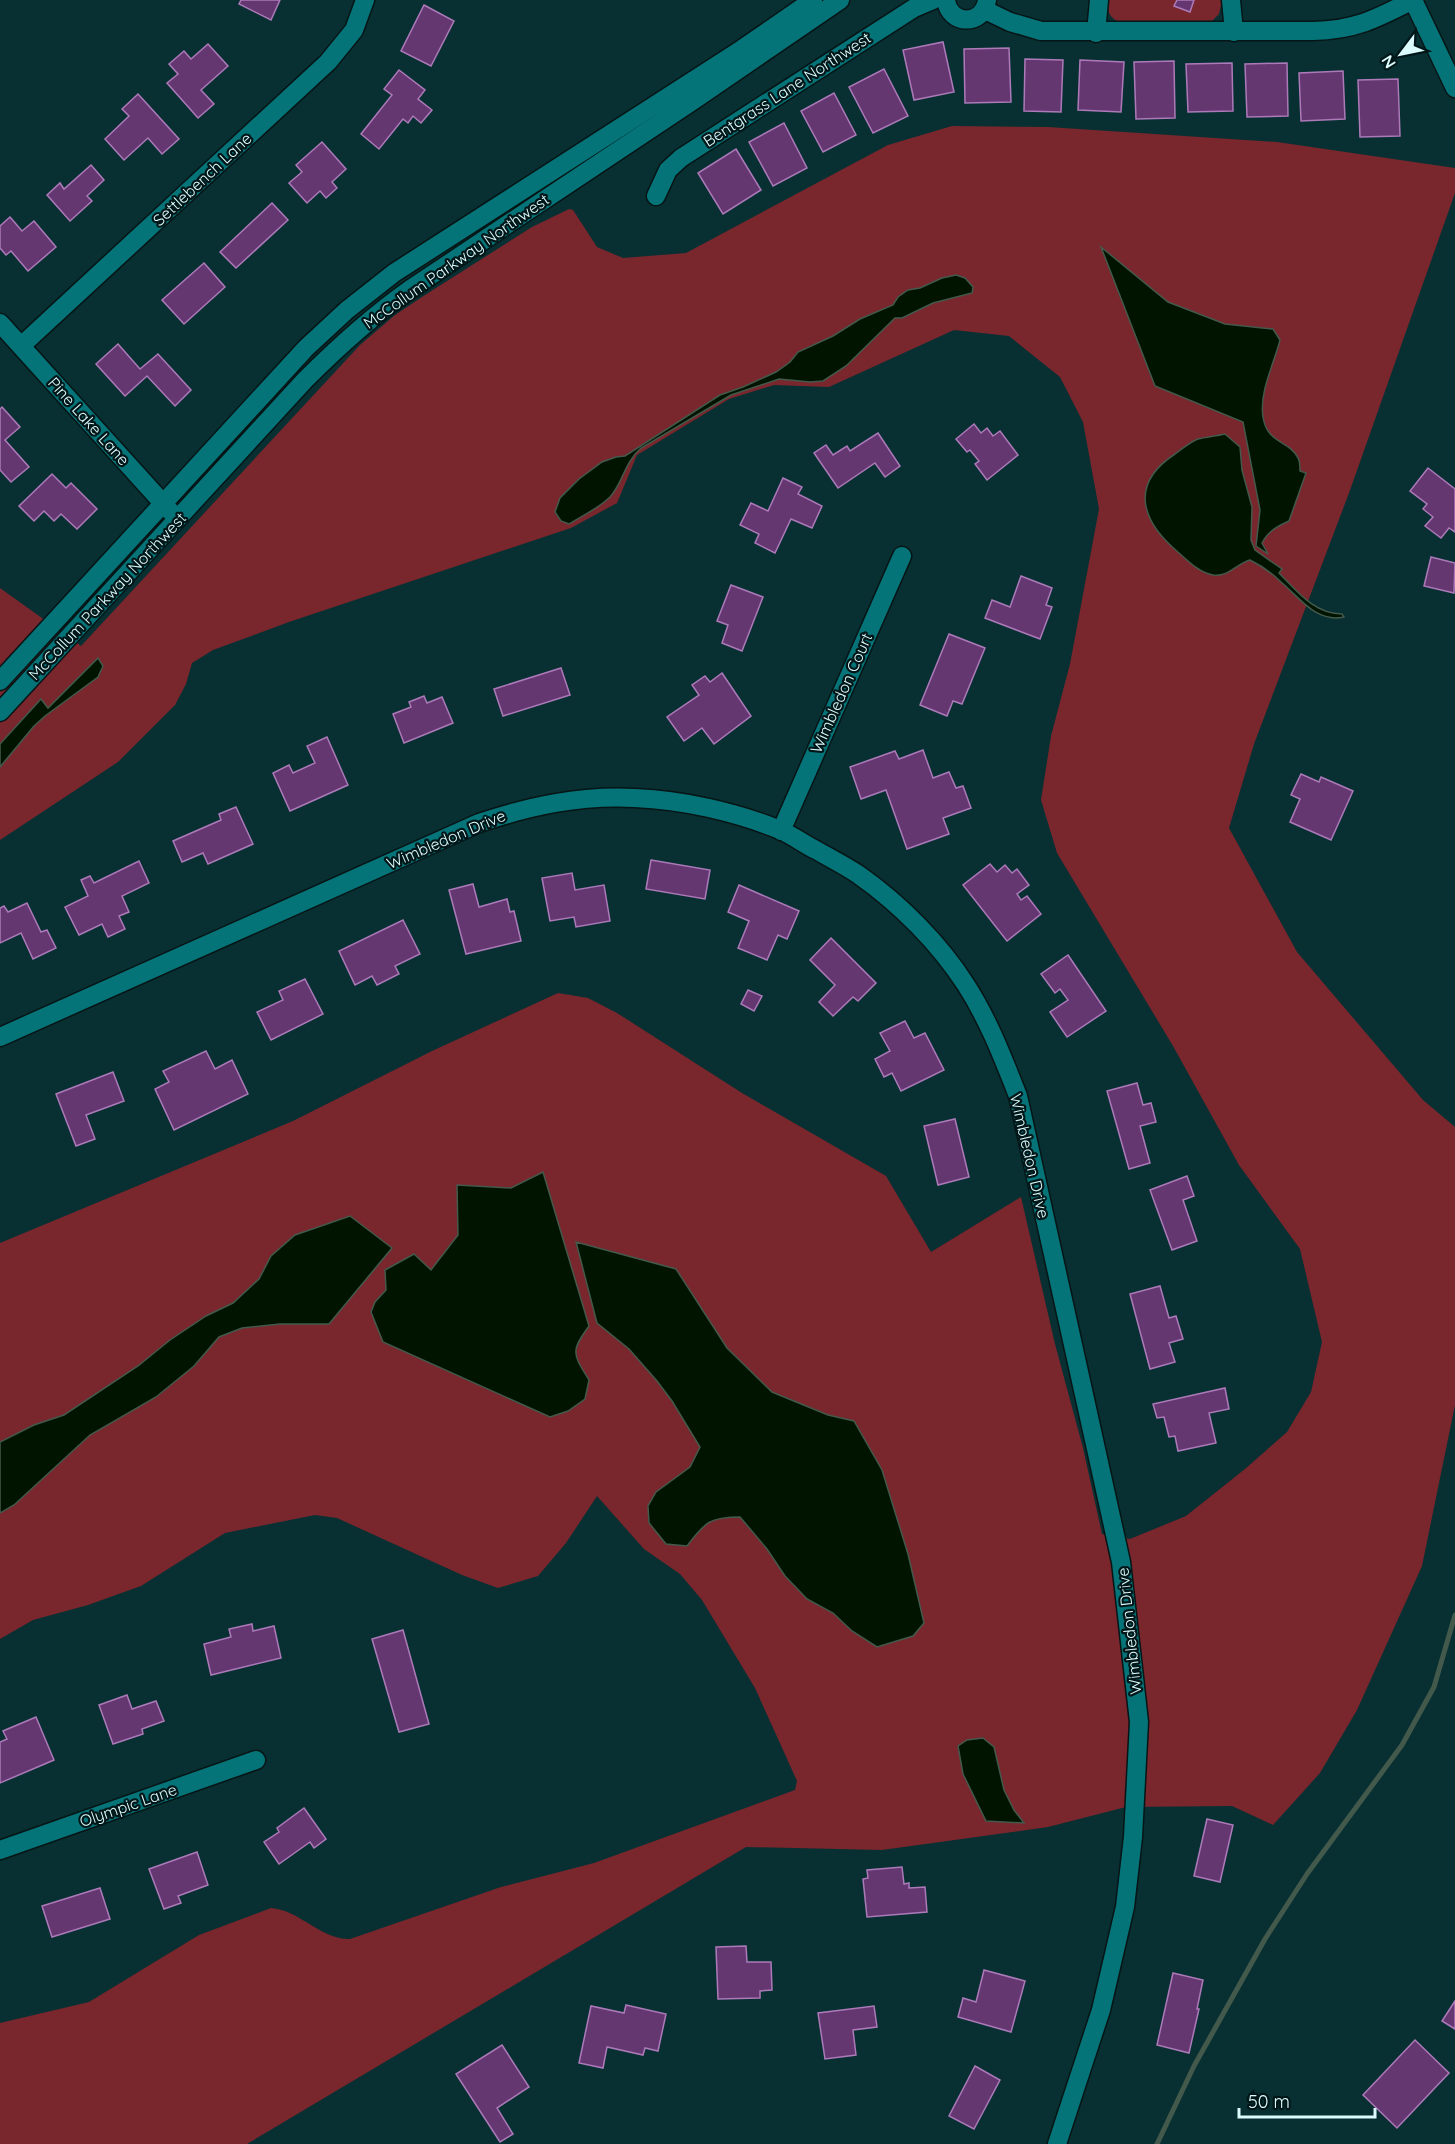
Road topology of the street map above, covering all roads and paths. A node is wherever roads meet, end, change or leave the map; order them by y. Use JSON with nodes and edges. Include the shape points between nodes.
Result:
{"nodes":[{"id":1,"x":364,"y":0,"type":"edge"},
{"id":2,"x":813,"y":0,"type":"edge"},
{"id":3,"x":840,"y":0,"type":"edge"},
{"id":4,"x":933,"y":0,"type":"edge"},
{"id":5,"x":946,"y":0,"type":"edge"},
{"id":6,"x":1099,"y":0,"type":"edge"},
{"id":7,"x":1231,"y":0,"type":"edge"},
{"id":8,"x":1413,"y":0,"type":"edge"},
{"id":9,"x":986,"y":5,"type":"edge"},
{"id":10,"x":1234,"y":32,"type":"junction"},
{"id":11,"x":1096,"y":33,"type":"junction"},
{"id":12,"x":1455,"y":88,"type":"edge"},
{"id":13,"x":656,"y":196,"type":"dead end"},
{"id":14,"x":0,"y":322,"type":"edge"},
{"id":15,"x":21,"y":346,"type":"junction"},
{"id":16,"x":163,"y":503,"type":"junction"},
{"id":17,"x":178,"y":519,"type":"junction"},
{"id":18,"x":902,"y":556,"type":"dead end"},
{"id":19,"x":0,"y":681,"type":"edge"},
{"id":20,"x":0,"y":712,"type":"edge"},
{"id":21,"x":781,"y":831,"type":"junction"},
{"id":22,"x":0,"y":1037,"type":"edge"},
{"id":23,"x":256,"y":1760,"type":"dead end"},
{"id":24,"x":0,"y":1850,"type":"edge"},
{"id":25,"x":1058,"y":2144,"type":"edge"}],
"edges":[{"from":1,"to":15,"type":"street","name":"Settlebench Lane","via":[[354,30],[328,62]]},
{"from":2,"to":16,"type":"street","name":"McCollum Parkway Northwest","via":[[362,297],[313,341]]},
{"from":3,"to":17,"type":"street","name":"McCollum Parkway Northwest","via":[[374,315],[305,380]]},
{"from":4,"to":13,"type":"street","name":"Bentgrass Lane Northwest","via":[[914,8],[681,158],[668,170]]},
{"from":5,"to":9,"type":"street","via":[[950,11],[961,19],[974,19]]},
{"from":6,"to":11,"type":"street"},
{"from":7,"to":10,"type":"street"},
{"from":8,"to":10,"type":"street","via":[[1377,18],[1337,31]]},
{"from":8,"to":12,"type":"street"},
{"from":9,"to":11,"type":"street","via":[[1010,22],[1041,32]]},
{"from":10,"to":11,"type":"street"},
{"from":14,"to":15,"type":"street","name":"Pine Lake Lane"},
{"from":15,"to":16,"type":"street","name":"Pine Lake Lane"},
{"from":16,"to":17,"type":"street","name":"Pine Lake Lane"},
{"from":16,"to":19,"type":"street","name":"McCollum Parkway Northwest"},
{"from":17,"to":20,"type":"street","name":"McCollum Parkway Northwest"},
{"from":18,"to":21,"type":"street","name":"Wimbledon Court"},
{"from":21,"to":22,"type":"street","name":"Wimbledon Drive","via":[[686,804],[635,798],[582,799],[520,809],[468,828]]},
{"from":21,"to":25,"type":"street","name":"Wimbledon Drive","via":[[858,874],[898,907],[935,944],[966,984],[989,1026],[1018,1096],[1121,1562],[1139,1722],[1133,1837],[1125,1907],[1101,2010]]},
{"from":23,"to":24,"type":"street","name":"Olympic Lane"}]}
